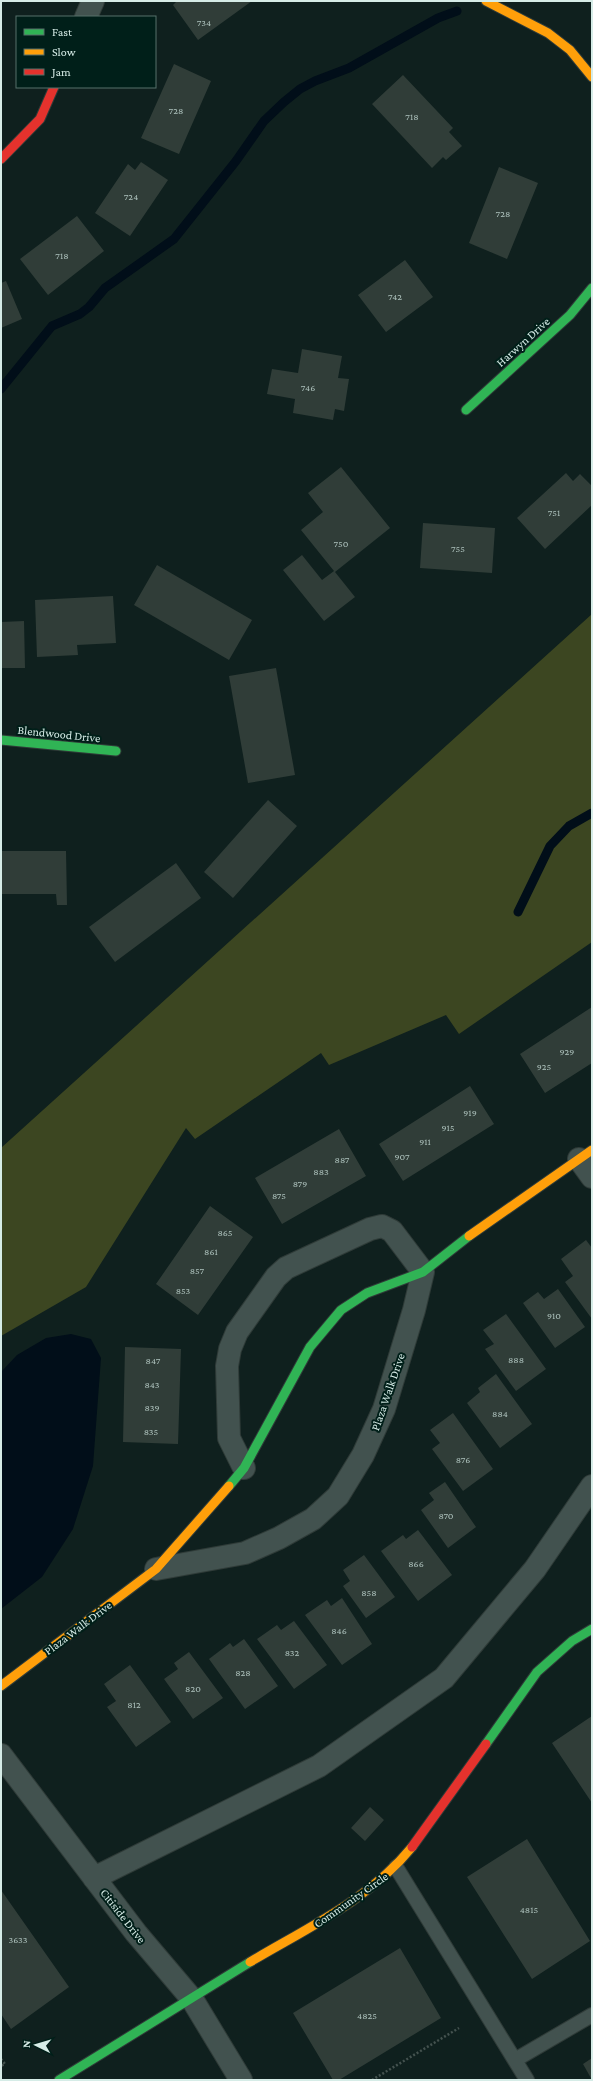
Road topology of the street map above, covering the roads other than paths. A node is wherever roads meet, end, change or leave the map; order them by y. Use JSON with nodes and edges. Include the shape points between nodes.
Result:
{"nodes":[{"id":1,"x":93,"y":1,"type":"edge"},
{"id":2,"x":486,"y":1,"type":"edge"},
{"id":3,"x":86,"y":16,"type":"edge"},
{"id":4,"x":592,"y":77,"type":"edge"},
{"id":5,"x":54,"y":88,"type":"edge"},
{"id":6,"x":1,"y":159,"type":"edge"},
{"id":7,"x":592,"y":288,"type":"edge"},
{"id":8,"x":466,"y":410,"type":"dead end"},
{"id":9,"x":1,"y":740,"type":"edge"},
{"id":10,"x":116,"y":751,"type":"dead end"},
{"id":11,"x":585,"y":1154,"type":"edge"},
{"id":12,"x":592,"y":1177,"type":"edge"},
{"id":13,"x":423,"y":1272,"type":"junction"},
{"id":14,"x":244,"y":1468,"type":"junction"},
{"id":15,"x":592,"y":1486,"type":"edge"},
{"id":16,"x":156,"y":1569,"type":"junction"},
{"id":17,"x":592,"y":1629,"type":"edge"},
{"id":18,"x":1,"y":1686,"type":"edge"},
{"id":19,"x":1,"y":1755,"type":"edge"},
{"id":20,"x":396,"y":1868,"type":"junction"},
{"id":21,"x":94,"y":1878,"type":"junction"},
{"id":22,"x":192,"y":1999,"type":"junction"},
{"id":23,"x":592,"y":2015,"type":"edge"},
{"id":24,"x":515,"y":2060,"type":"junction"},
{"id":25,"x":59,"y":2080,"type":"edge"},
{"id":26,"x":241,"y":2080,"type":"edge"},
{"id":27,"x":527,"y":2080,"type":"edge"}],
"edges":[{"from":1,"to":3,"type":"street"},
{"from":2,"to":4,"type":"street","via":[[548,33],[570,50]]},
{"from":5,"to":6,"type":"street","via":[[40,119]]},
{"from":7,"to":8,"type":"street","name":"Harwyn Drive","via":[[570,315]]},
{"from":9,"to":10,"type":"street","name":"Blendwood Drive"},
{"from":11,"to":12,"type":"street"},
{"from":11,"to":13,"type":"street","name":"Plaza Walk Drive","via":[[484,1224]]},
{"from":13,"to":14,"type":"street","name":"Plaza Walk Drive","via":[[367,1293],[341,1310],[310,1347]]},
{"from":13,"to":14,"type":"street","via":[[392,1230],[382,1226],[299,1261],[276,1277],[237,1332],[226,1366],[229,1438]]},
{"from":13,"to":16,"type":"street","name":"Plaza Walk Drive","via":[[384,1409],[363,1455],[338,1496],[314,1519],[245,1553]]},
{"from":14,"to":16,"type":"street","name":"Plaza Walk Drive"},
{"from":15,"to":21,"type":"street","via":[[535,1569],[444,1678],[320,1766]]},
{"from":16,"to":18,"type":"street","name":"Plaza Walk Drive"},
{"from":17,"to":20,"type":"street","name":"Community Circle","via":[[572,1641],[537,1672]]},
{"from":19,"to":21,"type":"street","name":"Citiside Drive"},
{"from":20,"to":22,"type":"street","name":"Community Circle","via":[[319,1923]]},
{"from":20,"to":24,"type":"lane"},
{"from":21,"to":22,"type":"street","name":"Citiside Drive"},
{"from":22,"to":25,"type":"street","name":"Community Circle"},
{"from":22,"to":26,"type":"street","name":"Citiside Drive"},
{"from":23,"to":24,"type":"lane"},
{"from":24,"to":27,"type":"lane"}]}
